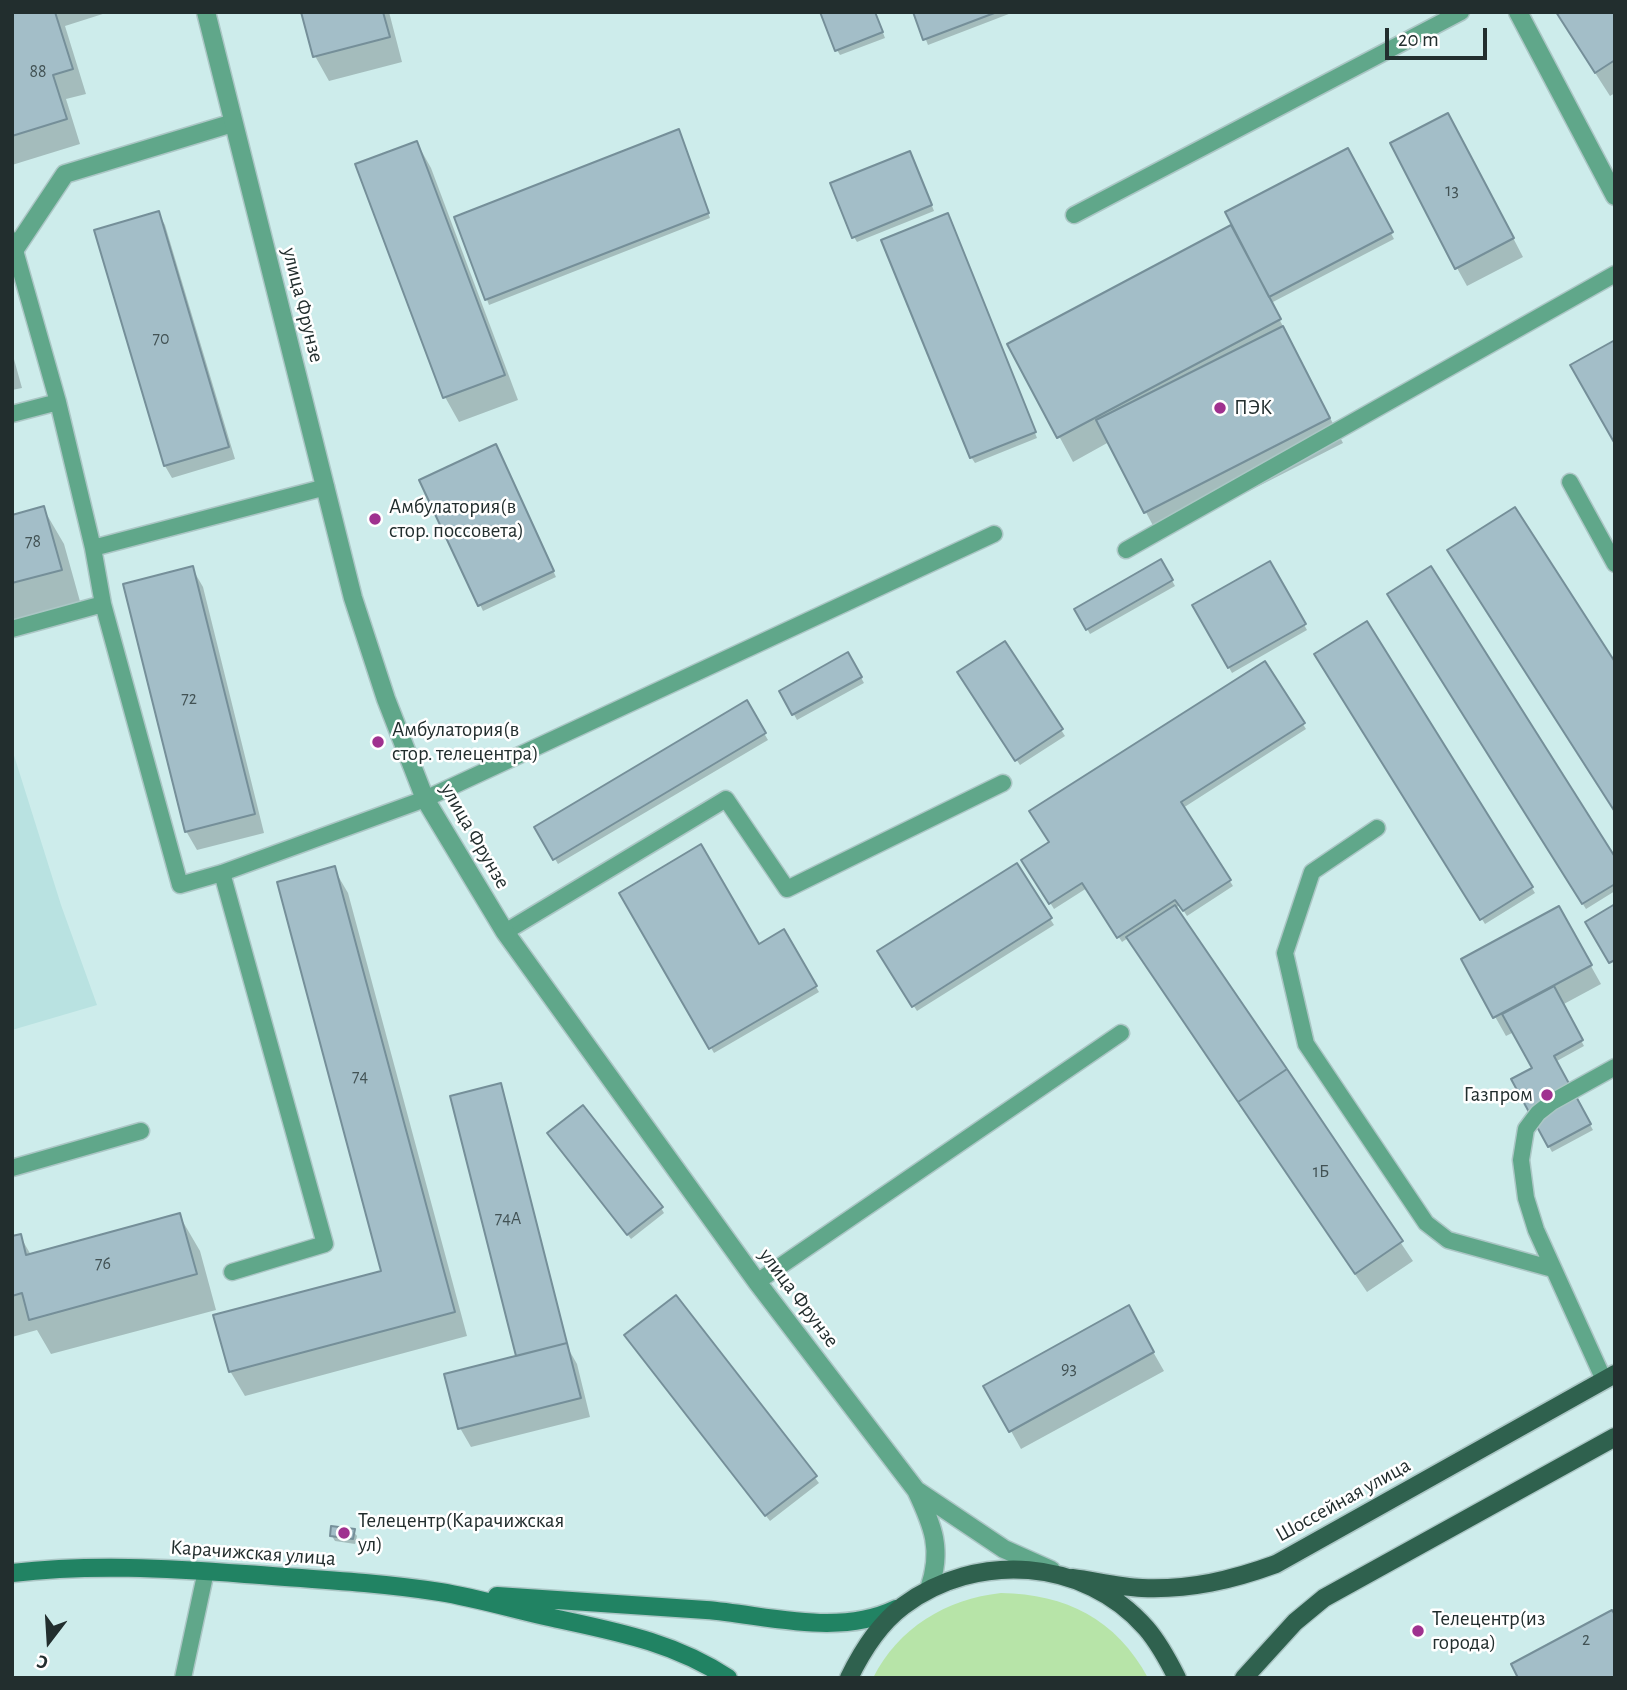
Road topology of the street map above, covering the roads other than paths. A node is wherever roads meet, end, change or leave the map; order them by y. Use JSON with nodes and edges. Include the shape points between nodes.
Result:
{"nodes":[{"id":1,"x":206,"y":12,"type":"edge"},
{"id":2,"x":1461,"y":12,"type":"edge"},
{"id":3,"x":1518,"y":12,"type":"edge"},
{"id":4,"x":233,"y":123,"type":"junction"},
{"id":5,"x":1615,"y":196,"type":"edge"},
{"id":6,"x":1074,"y":215,"type":"dead end"},
{"id":7,"x":13,"y":246,"type":"edge"},
{"id":8,"x":1615,"y":274,"type":"edge"},
{"id":9,"x":58,"y":402,"type":"junction"},
{"id":10,"x":12,"y":414,"type":"edge"},
{"id":11,"x":1570,"y":482,"type":"dead end"},
{"id":12,"x":326,"y":487,"type":"junction"},
{"id":13,"x":994,"y":534,"type":"dead end"},
{"id":14,"x":93,"y":548,"type":"junction"},
{"id":15,"x":1126,"y":550,"type":"dead end"},
{"id":16,"x":1615,"y":564,"type":"edge"},
{"id":17,"x":103,"y":604,"type":"junction"},
{"id":18,"x":12,"y":629,"type":"edge"},
{"id":19,"x":1003,"y":783,"type":"dead end"},
{"id":20,"x":425,"y":799,"type":"junction"},
{"id":21,"x":1377,"y":828,"type":"dead end"},
{"id":22,"x":222,"y":873,"type":"junction"},
{"id":23,"x":505,"y":932,"type":"junction"},
{"id":24,"x":1121,"y":1033,"type":"dead end"},
{"id":25,"x":1615,"y":1067,"type":"edge"},
{"id":26,"x":141,"y":1131,"type":"dead end"},
{"id":27,"x":12,"y":1168,"type":"edge"},
{"id":28,"x":1553,"y":1269,"type":"junction"},
{"id":29,"x":232,"y":1272,"type":"dead end"},
{"id":30,"x":757,"y":1282,"type":"junction"},
{"id":31,"x":1609,"y":1377,"type":"edge"},
{"id":32,"x":1615,"y":1437,"type":"edge"},
{"id":33,"x":916,"y":1490,"type":"junction"},
{"id":34,"x":206,"y":1571,"type":"junction"},
{"id":35,"x":12,"y":1573,"type":"edge"},
{"id":36,"x":1072,"y":1578,"type":"junction"},
{"id":37,"x":929,"y":1589,"type":"junction"},
{"id":38,"x":441,"y":1592,"type":"junction"},
{"id":39,"x":902,"y":1606,"type":"junction"},
{"id":40,"x":183,"y":1678,"type":"edge"},
{"id":41,"x":728,"y":1678,"type":"edge"},
{"id":42,"x":849,"y":1678,"type":"edge"},
{"id":43,"x":1177,"y":1678,"type":"edge"},
{"id":44,"x":1244,"y":1678,"type":"edge"}],
"edges":[{"from":1,"to":4,"type":"street","name":"улица Фрунзе"},
{"from":2,"to":6,"type":"lane"},
{"from":3,"to":5,"type":"street"},
{"from":4,"to":7,"type":"street","via":[[65,174]]},
{"from":4,"to":12,"type":"street","name":"улица Фрунзе"},
{"from":7,"to":9,"type":"lane"},
{"from":8,"to":15,"type":"lane"},
{"from":9,"to":10,"type":"lane"},
{"from":9,"to":14,"type":"lane"},
{"from":11,"to":16,"type":"lane"},
{"from":12,"to":14,"type":"lane"},
{"from":12,"to":20,"type":"street","name":"улица Фрунзе","via":[[353,598]]},
{"from":13,"to":20,"type":"lane"},
{"from":14,"to":17,"type":"lane"},
{"from":17,"to":18,"type":"lane"},
{"from":17,"to":22,"type":"lane","via":[[180,884]]},
{"from":19,"to":23,"type":"lane","via":[[787,889],[726,799]]},
{"from":20,"to":22,"type":"lane"},
{"from":20,"to":23,"type":"street","name":"улица Фрунзе"},
{"from":21,"to":28,"type":"lane","via":[[1312,872],[1285,953],[1306,1044],[1426,1223],[1448,1240]]},
{"from":22,"to":29,"type":"lane","via":[[325,1244]]},
{"from":23,"to":30,"type":"street","name":"улица Фрунзе"},
{"from":24,"to":30,"type":"lane"},
{"from":25,"to":28,"type":"lane","via":[[1552,1102],[1526,1129],[1521,1160],[1526,1198]]},
{"from":26,"to":27,"type":"lane"},
{"from":28,"to":31,"type":"lane"},
{"from":30,"to":33,"type":"street","name":"улица Фрунзе"},
{"from":31,"to":36,"type":"main road","name":"Шоссейная улица","via":[[1276,1564],[1205,1586],[1141,1588]]},
{"from":32,"to":44,"type":"main road","via":[[1324,1598],[1294,1622]]},
{"from":33,"to":36,"type":"street","via":[[1004,1549]]},
{"from":33,"to":37,"type":"street","via":[[929,1518],[937,1554]]},
{"from":34,"to":35,"type":"main road","name":"Карачижская улица","via":[[119,1568]]},
{"from":34,"to":38,"type":"main road","name":"Карачижская улица"},
{"from":34,"to":40,"type":"lane"},
{"from":36,"to":37,"type":"main road","via":[[1010,1568],[979,1571]]},
{"from":36,"to":43,"type":"main road","via":[[1124,1607],[1164,1652]]},
{"from":37,"to":39,"type":"main road"},
{"from":38,"to":39,"type":"main road","via":[[828,1622],[877,1618]]},
{"from":38,"to":41,"type":"main road","name":"Карачижская улица","via":[[658,1643],[698,1659]]},
{"from":39,"to":42,"type":"main road","via":[[862,1652]]}]}
